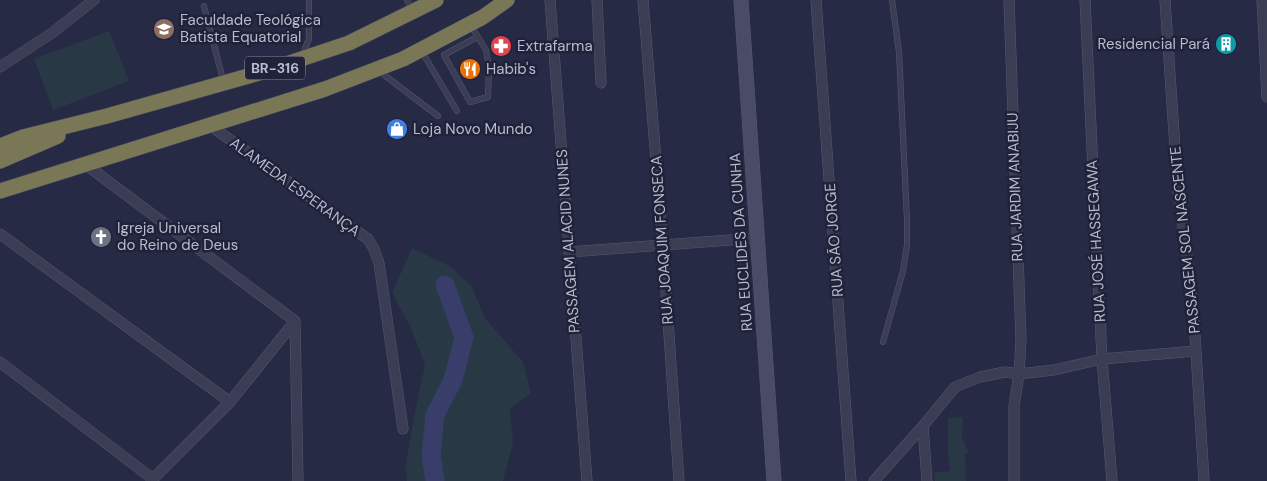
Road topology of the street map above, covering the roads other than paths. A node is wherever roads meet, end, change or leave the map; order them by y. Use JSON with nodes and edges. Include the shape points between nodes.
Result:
{"nodes":[{"id":1,"x":94,"y":0,"type":"edge"},
{"id":2,"x":309,"y":0,"type":"edge"},
{"id":3,"x":436,"y":0,"type":"edge"},
{"id":4,"x":507,"y":0,"type":"edge"},
{"id":5,"x":550,"y":0,"type":"edge"},
{"id":6,"x":597,"y":0,"type":"edge"},
{"id":7,"x":643,"y":0,"type":"edge"},
{"id":8,"x":741,"y":0,"type":"edge"},
{"id":9,"x":816,"y":0,"type":"edge"},
{"id":10,"x":892,"y":0,"type":"edge"},
{"id":11,"x":1009,"y":0,"type":"edge"},
{"id":12,"x":1085,"y":0,"type":"edge"},
{"id":13,"x":1165,"y":0,"type":"edge"},
{"id":14,"x":1262,"y":0,"type":"edge"},
{"id":15,"x":204,"y":6,"type":"dead end"},
{"id":16,"x":410,"y":6,"type":"edge"},
{"id":17,"x":473,"y":30,"type":"junction"},
{"id":18,"x":421,"y":50,"type":"junction"},
{"id":19,"x":301,"y":59,"type":"junction"},
{"id":20,"x":0,"y":67,"type":"edge"},
{"id":21,"x":377,"y":70,"type":"junction"},
{"id":22,"x":224,"y":83,"type":"junction"},
{"id":23,"x":601,"y":83,"type":"dead end"},
{"id":24,"x":1267,"y":96,"type":"edge"},
{"id":25,"x":457,"y":111,"type":"dead end"},
{"id":26,"x":108,"y":116,"type":"junction"},
{"id":27,"x":438,"y":116,"type":"dead end"},
{"id":28,"x":212,"y":126,"type":"junction"},
{"id":29,"x":0,"y":146,"type":"edge"},
{"id":30,"x":0,"y":161,"type":"edge"},
{"id":31,"x":85,"y":164,"type":"junction"},
{"id":32,"x":1,"y":191,"type":"edge"},
{"id":33,"x":0,"y":234,"type":"edge"},
{"id":34,"x":757,"y":238,"type":"junction"},
{"id":35,"x":663,"y":246,"type":"junction"},
{"id":36,"x":569,"y":252,"type":"junction"},
{"id":37,"x":295,"y":321,"type":"junction"},
{"id":38,"x":883,"y":342,"type":"dead end"},
{"id":39,"x":1196,"y":350,"type":"junction"},
{"id":40,"x":1102,"y":359,"type":"junction"},
{"id":41,"x":0,"y":362,"type":"edge"},
{"id":42,"x":1019,"y":374,"type":"junction"},
{"id":43,"x":230,"y":402,"type":"junction"},
{"id":44,"x":923,"y":426,"type":"junction"},
{"id":45,"x":403,"y":429,"type":"dead end"},
{"id":46,"x":152,"y":480,"type":"edge"},
{"id":47,"x":298,"y":481,"type":"edge"},
{"id":48,"x":587,"y":481,"type":"edge"},
{"id":49,"x":679,"y":481,"type":"edge"},
{"id":50,"x":774,"y":481,"type":"edge"},
{"id":51,"x":851,"y":481,"type":"edge"},
{"id":52,"x":874,"y":481,"type":"edge"},
{"id":53,"x":927,"y":481,"type":"edge"},
{"id":54,"x":1014,"y":481,"type":"edge"},
{"id":55,"x":1112,"y":481,"type":"edge"},
{"id":56,"x":1204,"y":481,"type":"edge"}],
"edges":[{"from":1,"to":20,"type":"street"},
{"from":2,"to":19,"type":"lane","via":[[309,39]]},
{"from":3,"to":16,"type":"highway","number":"BR-316"},
{"from":4,"to":17,"type":"highway","number":"BR-316"},
{"from":5,"to":36,"type":"street","name":"PASSAGEM ALACID NUNES"},
{"from":6,"to":23,"type":"street"},
{"from":7,"to":35,"type":"street","name":"RUA JOAQUIM FONSECA"},
{"from":8,"to":34,"type":"street","name":"RUA EUCLIDES DA CUNHA"},
{"from":9,"to":51,"type":"street","name":"RUA SÃO JORGE"},
{"from":10,"to":38,"type":"lane","via":[[899,52],[907,237],[903,271]]},
{"from":11,"to":42,"type":"street","name":"RUA JARDIM ANABIJU","via":[[1021,340]]},
{"from":12,"to":40,"type":"street","name":"RUA JOSÉ HASSEGAWA"},
{"from":13,"to":39,"type":"street","name":"PASSAGEM SOL NASCENTE","via":[[1178,193],[1190,268]]},
{"from":14,"to":24,"type":"street"},
{"from":15,"to":22,"type":"lane"},
{"from":16,"to":19,"type":"highway","number":"BR-316","via":[[348,43]]},
{"from":17,"to":17,"type":"lane","via":[[486,50],[488,97],[470,102],[444,54]]},
{"from":17,"to":18,"type":"highway","number":"BR-316"},
{"from":18,"to":21,"type":"highway","number":"BR-316"},
{"from":18,"to":25,"type":"lane"},
{"from":19,"to":22,"type":"highway","number":"BR-316"},
{"from":21,"to":27,"type":"lane"},
{"from":21,"to":28,"type":"highway","number":"BR-316"},
{"from":22,"to":26,"type":"highway","number":"BR-316"},
{"from":26,"to":29,"type":"highway","via":[[23,137]]},
{"from":26,"to":30,"type":"highway","number":"BR-316"},
{"from":28,"to":31,"type":"highway","number":"BR-316"},
{"from":28,"to":45,"type":"street","name":"ALAMEDA ESPERANÇA","via":[[368,239],[378,263]]},
{"from":31,"to":32,"type":"highway","number":"BR-316"},
{"from":31,"to":37,"type":"street"},
{"from":33,"to":43,"type":"street"},
{"from":34,"to":35,"type":"street"},
{"from":34,"to":50,"type":"street","name":"RUA EUCLIDES DA CUNHA"},
{"from":35,"to":36,"type":"street"},
{"from":35,"to":49,"type":"street","name":"RUA JOAQUIM FONSECA"},
{"from":36,"to":48,"type":"street","name":"PASSAGEM ALACID NUNES"},
{"from":37,"to":43,"type":"street"},
{"from":37,"to":47,"type":"street"},
{"from":39,"to":40,"type":"street"},
{"from":39,"to":56,"type":"street","name":"PASSAGEM SOL NASCENTE"},
{"from":40,"to":42,"type":"street"},
{"from":40,"to":55,"type":"street","name":"RUA JOSÉ HASSEGAWA"},
{"from":41,"to":46,"type":"street"},
{"from":42,"to":44,"type":"street","via":[[1005,372],[980,377],[955,387]]},
{"from":42,"to":54,"type":"street","name":"RUA JARDIM ANABIJU","via":[[1013,414]]},
{"from":43,"to":46,"type":"street"},
{"from":44,"to":52,"type":"street"},
{"from":44,"to":53,"type":"street"}]}
